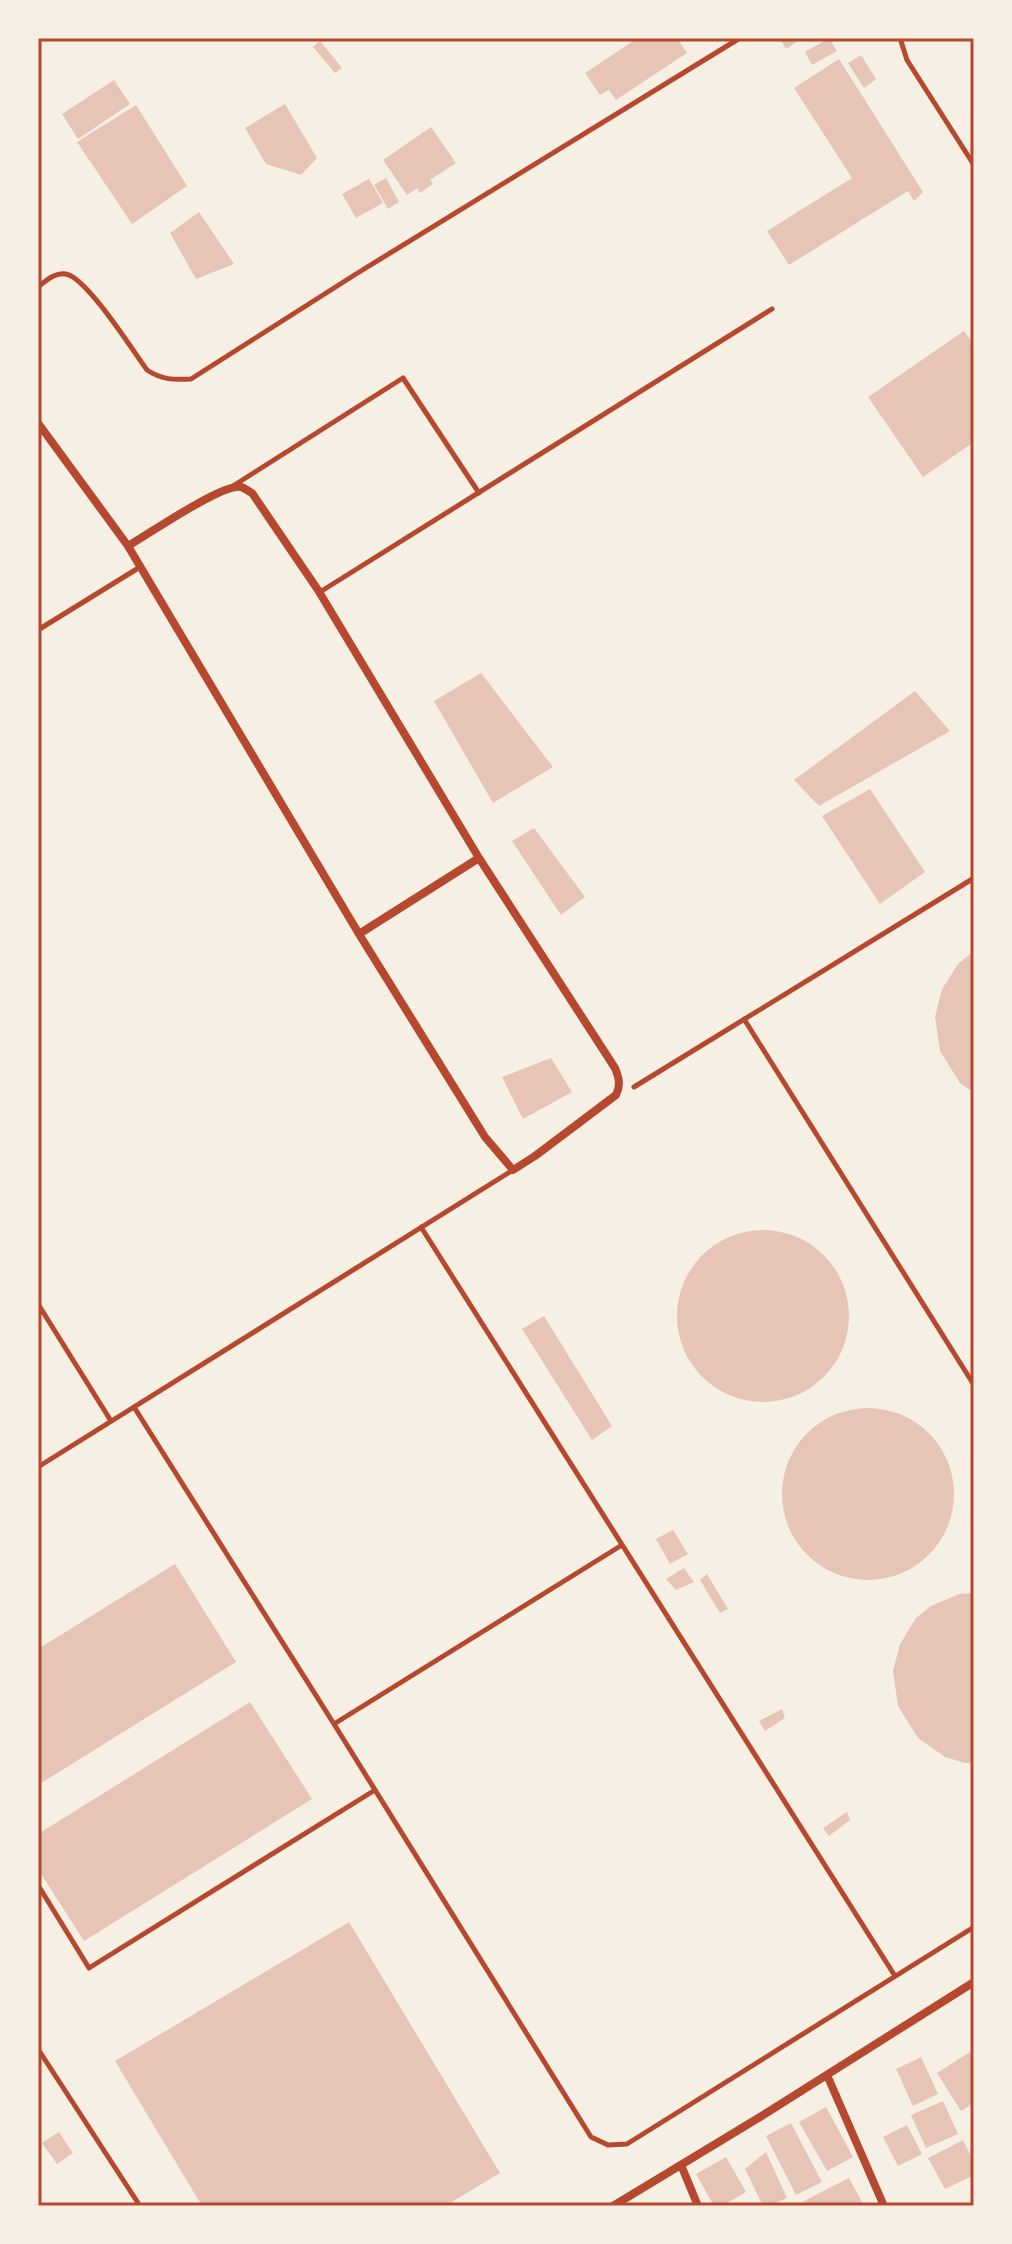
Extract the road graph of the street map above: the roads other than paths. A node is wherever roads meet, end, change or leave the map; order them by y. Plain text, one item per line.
1 (740, 38) edge
2 (900, 38) edge
3 (974, 165) edge
4 (38, 287) edge
5 (772, 309) dead end
6 (38, 423) edge
7 (229, 488) junction
8 (479, 493) junction
9 (128, 546) junction
10 (140, 567) junction
11 (320, 592) junction
12 (38, 630) edge
13 (479, 858) junction
14 (974, 878) edge
15 (359, 934) junction
16 (744, 1019) junction
17 (634, 1087) dead end
18 (513, 1170) junction
19 (421, 1227) junction
20 (38, 1304) edge
21 (974, 1385) edge
22 (134, 1407) junction
23 (111, 1421) junction
24 (38, 1467) edge
25 (622, 1545) junction
26 (334, 1724) junction
27 (375, 1790) junction
28 (38, 1885) edge
29 (974, 1927) edge
30 (895, 1976) junction
31 (974, 1982) edge
32 (38, 2049) edge
33 (827, 2075) junction
34 (681, 2165) junction
35 (140, 2206) edge
36 (613, 2206) edge
37 (698, 2206) edge
38 (884, 2206) edge

1 - 4 lane
2 - 3 lane
5 - 8 lane
6 - 9 street
7 - 8 lane
7 - 9 street
7 - 11 street
8 - 11 lane
9 - 10 street
10 - 12 lane
10 - 15 street
11 - 13 street
13 - 15 street
13 - 18 street
14 - 16 lane
15 - 18 street
16 - 17 lane
16 - 21 lane
18 - 19 lane
19 - 22 lane
19 - 25 lane
20 - 23 lane
22 - 23 lane
22 - 26 lane
23 - 24 lane
25 - 26 lane
25 - 30 lane
26 - 27 lane
27 - 28 lane
27 - 30 lane
29 - 30 lane
31 - 33 street
32 - 35 lane
33 - 34 street
33 - 38 street
34 - 36 street
34 - 37 street

